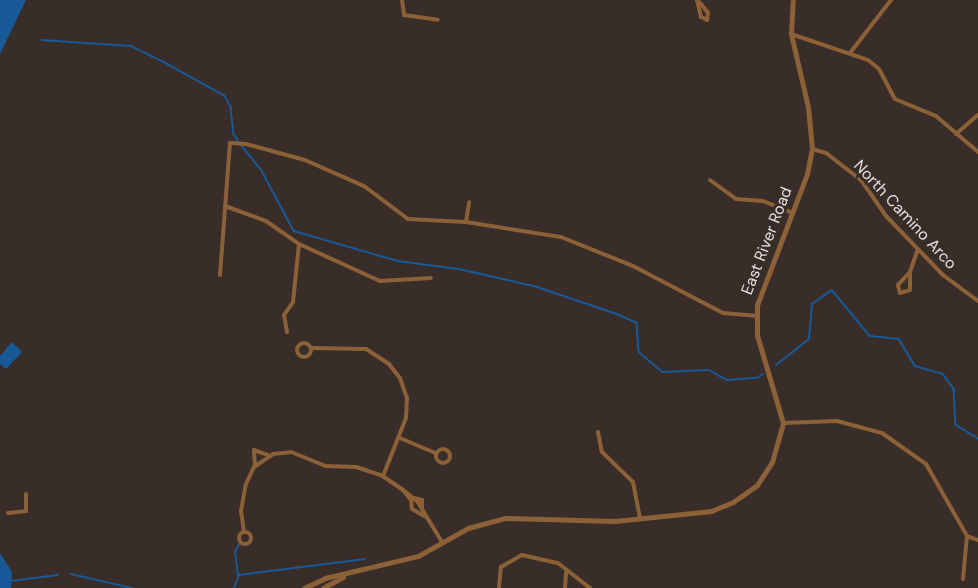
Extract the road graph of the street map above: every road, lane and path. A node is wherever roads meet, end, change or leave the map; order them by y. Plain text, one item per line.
1 (402, 0) edge
2 (793, 0) edge
3 (891, 0) edge
4 (438, 20) dead end
5 (791, 34) junction
6 (850, 53) junction
7 (978, 114) edge
8 (956, 134) junction
9 (812, 149) junction
10 (978, 152) edge
11 (710, 180) dead end
12 (469, 202) dead end
13 (225, 206) junction
14 (792, 213) junction
15 (466, 222) junction
16 (298, 244) junction
17 (918, 249) junction
18 (910, 272) junction
19 (220, 275) dead end
20 (431, 278) dead end
21 (978, 301) edge
22 (755, 316) junction
23 (287, 332) dead end
24 (311, 348) dead end
25 (783, 423) junction
26 (598, 432) dead end
27 (400, 438) junction
28 (436, 453) dead end
29 (268, 456) junction
30 (255, 466) junction
31 (383, 476) junction
32 (26, 494) dead end
33 (413, 499) junction
34 (8, 513) dead end
35 (426, 517) junction
36 (640, 519) junction
37 (244, 532) dead end
38 (967, 536) junction
39 (978, 540) edge
40 (442, 542) junction
41 (566, 571) junction
42 (345, 576) junction
43 (963, 579) dead end
44 (304, 588) edge
45 (323, 588) edge
46 (499, 588) edge
47 (565, 588) edge
48 (590, 588) edge

1 - 4 street
2 - 5 street, East River Road
3 - 6 street
5 - 6 street
5 - 9 street, East River Road
6 - 8 street
7 - 8 street
8 - 10 street
9 - 14 street, East River Road
9 - 17 street, North Camino Arco
11 - 14 street
12 - 15 street
13 - 15 street
13 - 16 street
13 - 19 street
14 - 22 street, East River Road
15 - 22 street
16 - 20 street
16 - 23 street
17 - 18 street
17 - 21 street, North Camino Arco
18 - 18 street
22 - 25 street, East River Road
24 - 27 street
25 - 36 street
25 - 38 street
26 - 36 street
27 - 28 street
27 - 31 street
29 - 30 street
29 - 30 street
29 - 31 street
30 - 37 street
31 - 33 street
32 - 34 street
33 - 35 street
33 - 35 street
35 - 40 street
36 - 40 street
38 - 39 street
38 - 43 street
40 - 42 street
41 - 46 street
41 - 47 street
41 - 48 street
42 - 44 street
42 - 45 street

